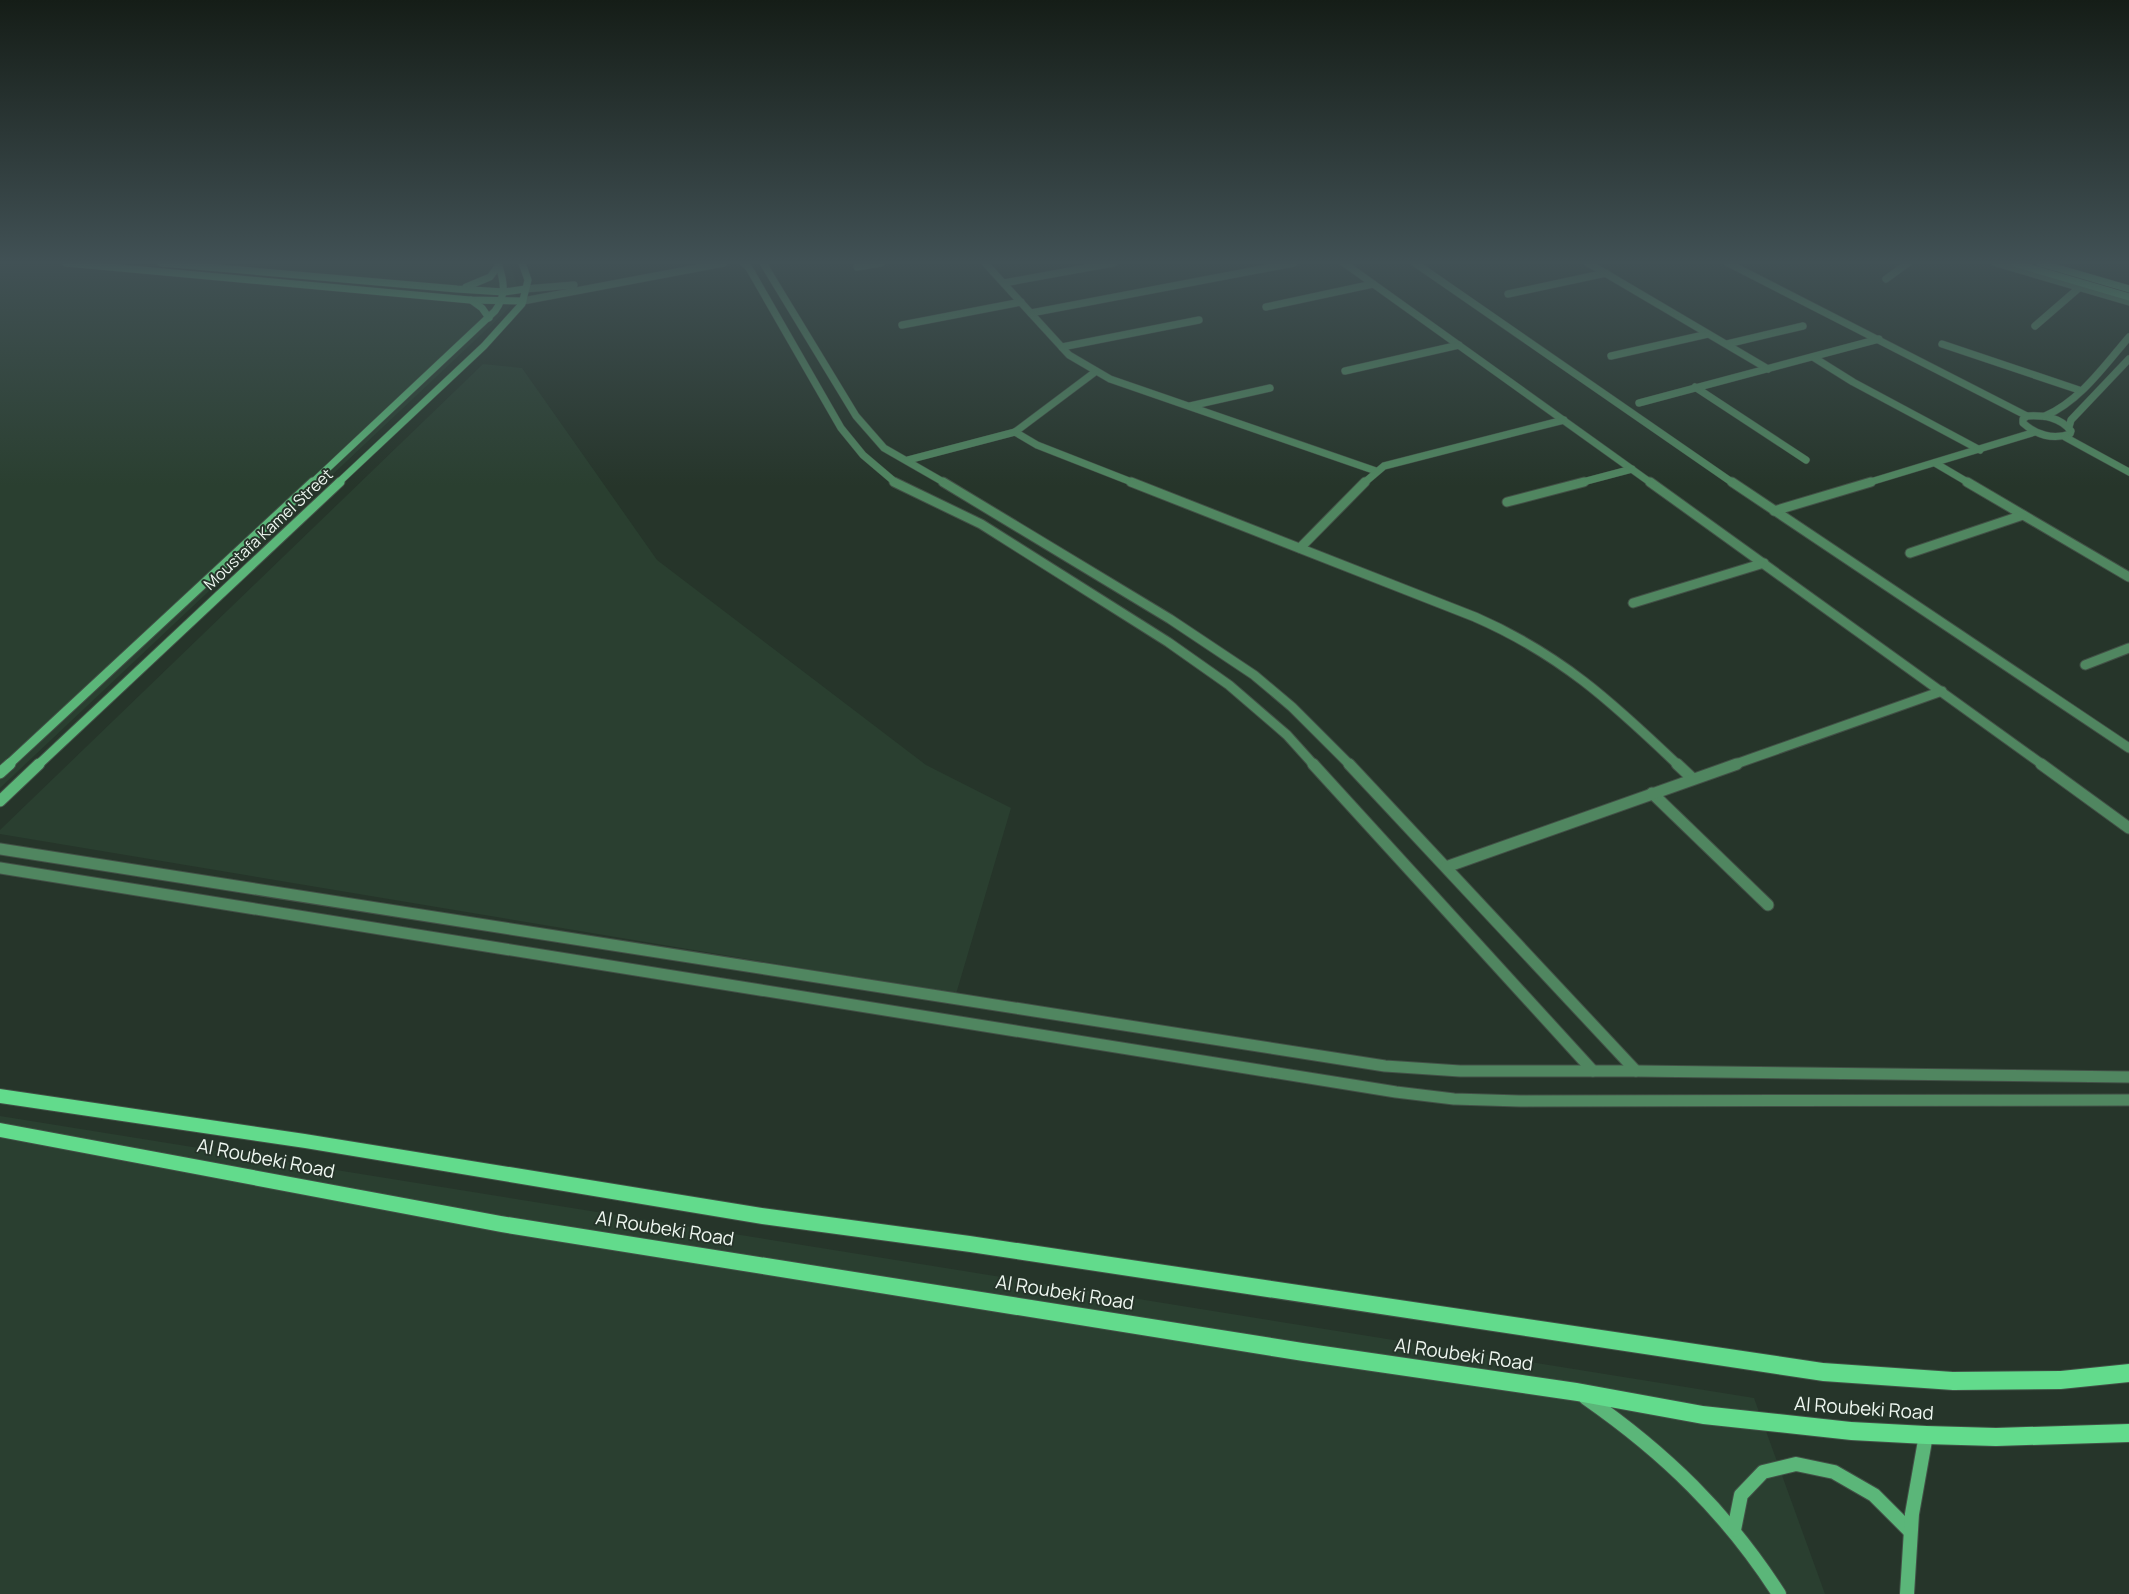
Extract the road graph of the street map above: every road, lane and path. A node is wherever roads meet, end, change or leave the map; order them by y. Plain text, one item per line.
1 (468, 337) edge
2 (492, 337) edge
3 (789, 337) edge
4 (809, 337) edge
5 (1053, 337) edge
6 (1111, 337) edge
7 (1448, 337) edge
8 (1523, 337) edge
9 (1693, 337) edge
10 (1714, 337) edge
11 (1755, 337) edge
12 (1876, 337) edge
13 (2129, 337) edge
14 (1879, 339) junction
15 (1727, 344) junction
16 (1942, 344) dead end
17 (1459, 345) junction
18 (1062, 347) junction
19 (1611, 356) dead end
20 (1813, 357) junction
21 (2129, 358) edge
22 (1768, 369) junction
23 (1345, 371) dead end
24 (1095, 372) junction
25 (1270, 388) dead end
26 (1695, 388) junction
27 (2079, 390) junction
28 (1639, 403) dead end
29 (1190, 406) junction
30 (2027, 416) junction
31 (2044, 416) junction
32 (1564, 420) junction
33 (2069, 427) junction
34 (1015, 432) junction
35 (2035, 432) junction
36 (2065, 437) junction
37 (1980, 450) junction
38 (908, 460) junction
39 (1806, 460) dead end
40 (1935, 463) junction
41 (1632, 469) junction
42 (1376, 471) junction
43 (2129, 472) edge
44 (1507, 502) dead end
45 (1774, 511) junction
46 (2023, 515) junction
47 (1300, 548) junction
48 (1910, 552) dead end
49 (1764, 563) junction
50 (2129, 577) edge
51 (1633, 603) dead end
52 (2129, 648) edge
53 (2085, 665) dead end
54 (1942, 691) junction
55 (2129, 748) edge
56 (0, 773) edge
57 (1693, 779) junction
58 (1652, 793) junction
59 (0, 801) edge
60 (2129, 828) edge
61 (0, 849) edge
62 (1446, 866) junction
63 (0, 868) edge
64 (1768, 905) dead end
65 (1636, 1071) junction
66 (1593, 1072) junction
67 (2129, 1077) edge
68 (0, 1096) edge
69 (2129, 1100) edge
70 (0, 1130) edge
71 (2129, 1373) edge
72 (1577, 1392) junction
73 (2129, 1433) edge
74 (1926, 1435) junction
75 (1734, 1530) junction
76 (1909, 1530) junction
77 (1779, 1594) edge
78 (1907, 1594) edge

1 - 56 street, Moustafa Kamel Street
2 - 59 street, Moustafa Kamel Street
3 - 66 street
4 - 38 street
5 - 18 street
6 - 18 street
7 - 17 street
8 - 45 street
9 - 19 street
10 - 15 street
11 - 15 street
12 - 14 street
13 - 27 street
14 - 20 street
14 - 30 street
15 - 22 street
16 - 27 street
17 - 23 street
17 - 32 street
18 - 24 street
20 - 22 street
20 - 37 street
21 - 33 street
22 - 26 street
24 - 29 street
24 - 34 street
25 - 29 street
26 - 28 street
26 - 39 street
27 - 31 street
29 - 42 street
30 - 31 street
30 - 35 street
31 - 33 street
32 - 41 street
32 - 42 street
33 - 36 street
34 - 38 street
34 - 47 street
35 - 36 street
35 - 37 street
36 - 43 street
37 - 40 street
38 - 62 street
40 - 45 street
40 - 46 street
41 - 44 street
41 - 49 street
42 - 47 street
45 - 55 street
46 - 48 street
46 - 50 street
47 - 57 street
49 - 51 street
49 - 54 street
52 - 53 street
54 - 57 street
54 - 60 street
57 - 58 street
58 - 62 street
58 - 64 street
61 - 66 street
62 - 65 street
63 - 69 street
65 - 66 street
65 - 67 street
68 - 71 main road, Al Roubeki Road
70 - 72 main road, Al Roubeki Road
72 - 74 main road, Al Roubeki Road
72 - 75 street
73 - 74 main road, Al Roubeki Road
74 - 76 street
75 - 76 street
75 - 77 street
76 - 78 street

